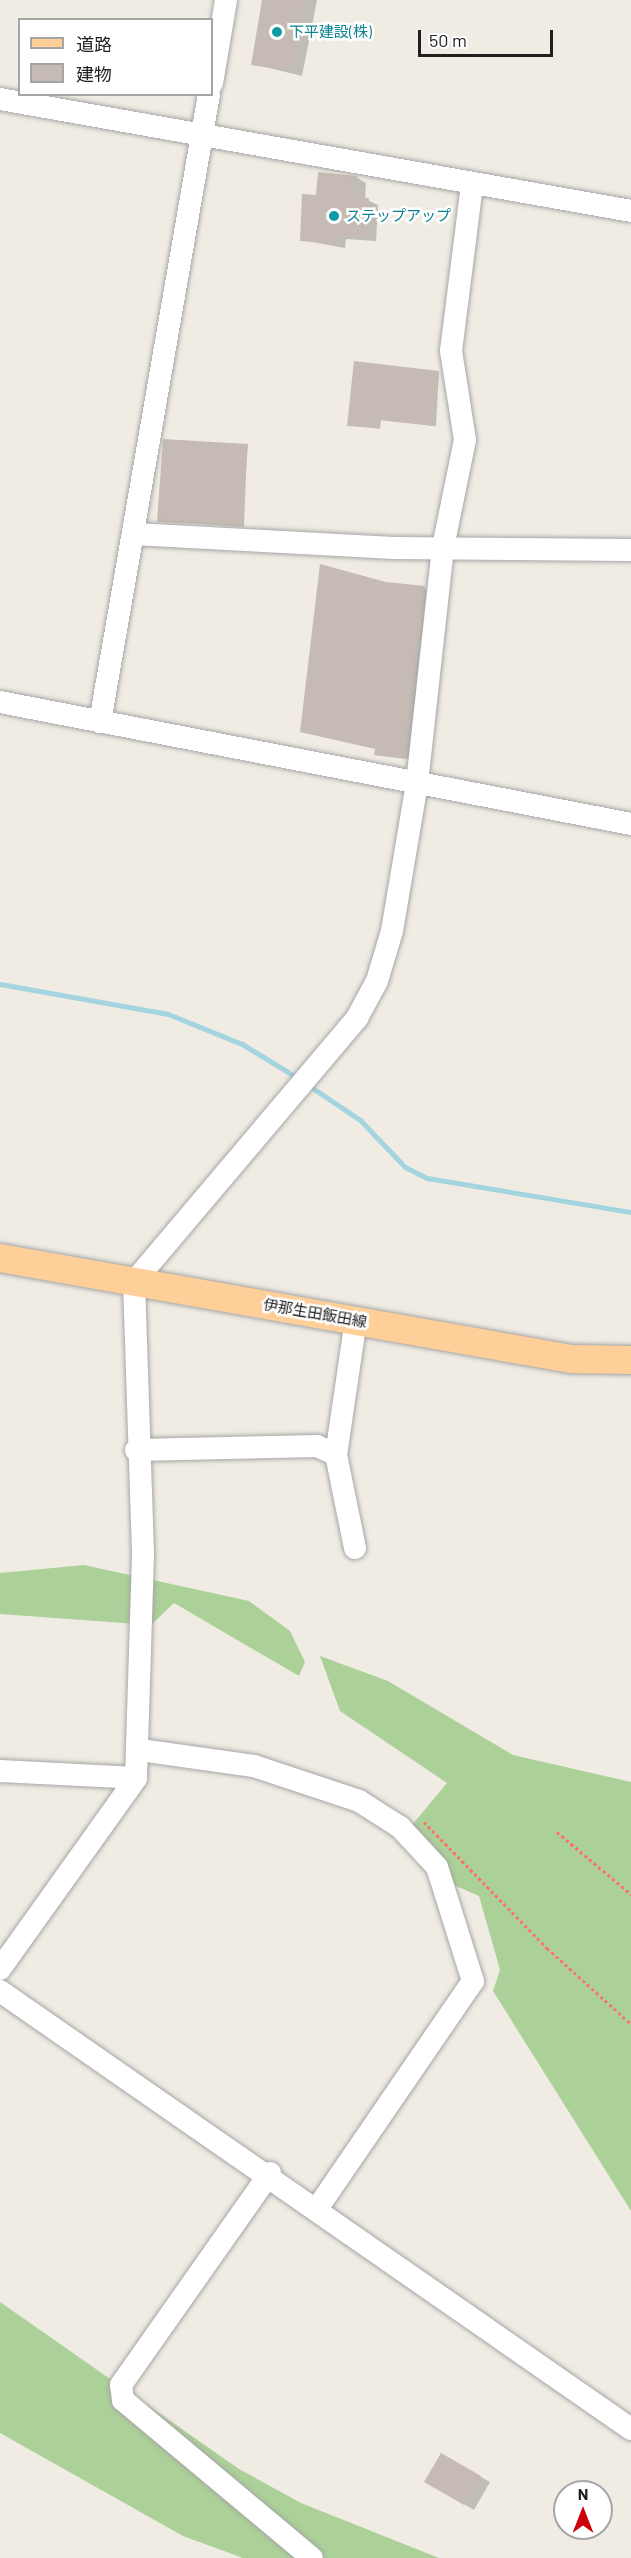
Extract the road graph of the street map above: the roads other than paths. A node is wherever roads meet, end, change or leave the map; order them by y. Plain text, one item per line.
1 (226, 0) edge
2 (213, 77) edge
3 (209, 96) edge
4 (0, 99) edge
5 (202, 137) junction
6 (472, 184) junction
7 (631, 211) edge
8 (134, 534) junction
9 (443, 547) junction
10 (631, 550) edge
11 (0, 702) edge
12 (100, 722) junction
13 (417, 783) junction
14 (631, 824) edge
15 (0, 1258) edge
16 (134, 1282) junction
17 (356, 1320) junction
18 (631, 1360) edge
19 (136, 1450) junction
20 (336, 1455) junction
21 (355, 1548) dead end
22 (140, 1750) junction
23 (0, 1771) edge
24 (136, 1778) junction
25 (0, 1970) edge
26 (0, 1991) edge
27 (270, 2174) junction
28 (318, 2207) junction
29 (631, 2429) edge
30 (312, 2558) edge

1 - 2 street
3 - 5 street
4 - 5 street
5 - 6 street
5 - 8 street
6 - 7 street
6 - 9 street
8 - 9 street
8 - 12 street
9 - 10 street
9 - 13 street
11 - 12 street
12 - 13 street
13 - 14 street
13 - 16 street
15 - 16 main road, 伊那生田飯田線
16 - 17 main road, 伊那生田飯田線
16 - 19 street
17 - 18 main road, 伊那生田飯田線
17 - 20 street
19 - 20 street
19 - 22 street
20 - 21 street
22 - 24 street
22 - 28 street
23 - 24 street
24 - 25 street
26 - 27 street
27 - 28 street
27 - 30 street
28 - 29 street

